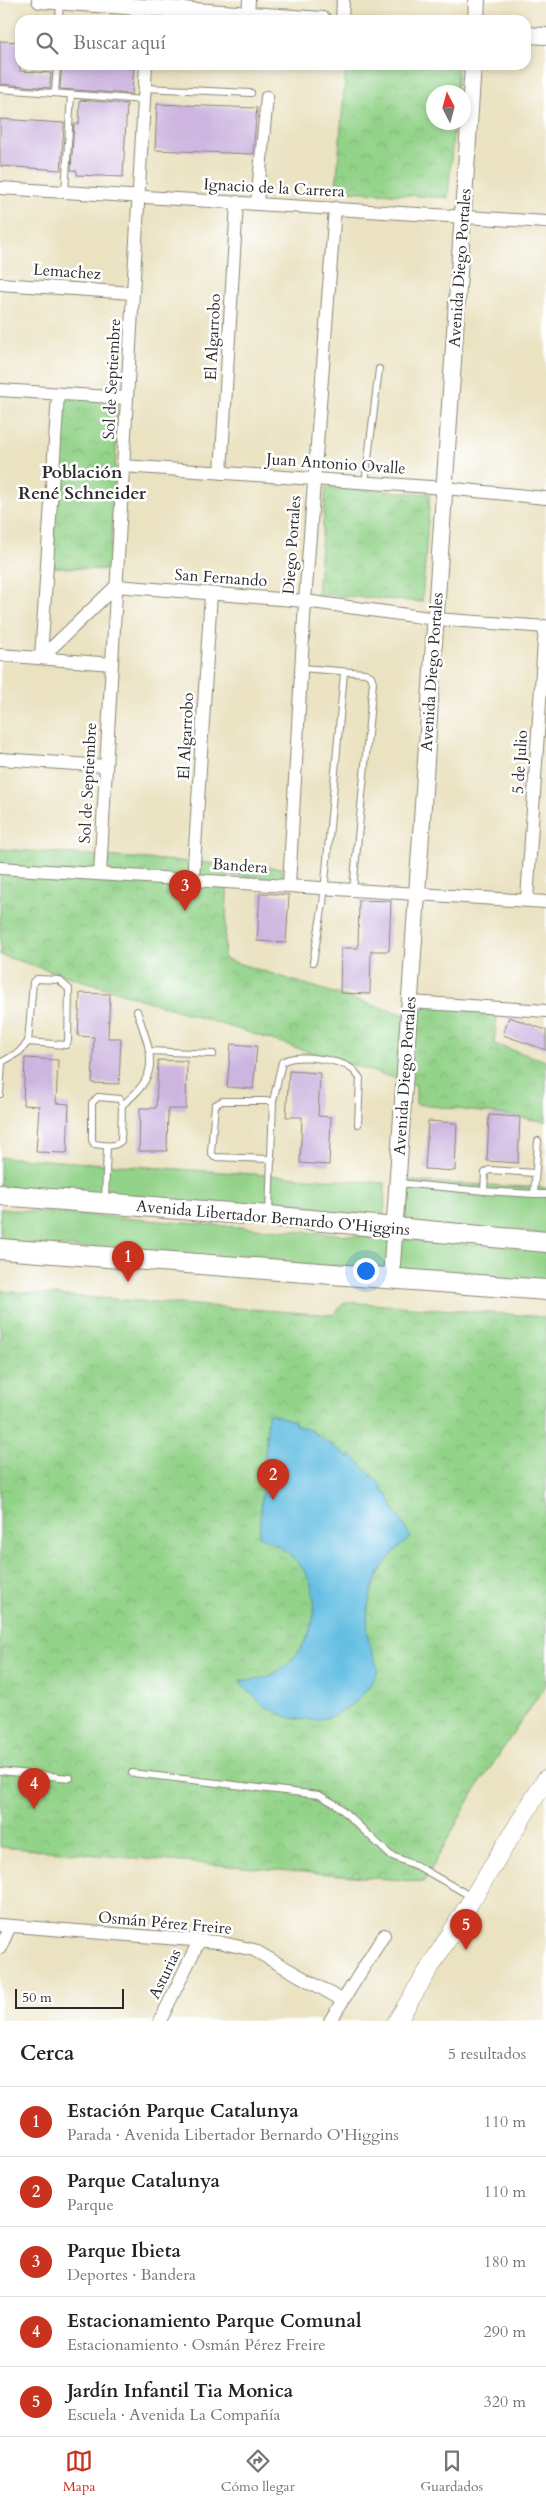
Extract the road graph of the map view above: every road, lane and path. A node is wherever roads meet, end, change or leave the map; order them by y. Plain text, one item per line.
1 (40, 0) edge
2 (344, 0) edge
3 (477, 0) edge
4 (60, 1) junction
5 (249, 7) edge
6 (149, 9) edge
7 (59, 15) edge
8 (295, 15) edge
9 (342, 15) edge
10 (476, 15) edge
11 (531, 35) edge
12 (546, 36) edge
13 (57, 70) edge
14 (146, 70) edge
15 (473, 70) edge
16 (0, 89) edge
17 (55, 93) junction
18 (251, 93) dead end
19 (144, 94) junction
20 (71, 95) junction
21 (267, 97) dead end
22 (0, 188) edge
23 (65, 192) junction
24 (139, 196) junction
25 (237, 202) junction
26 (257, 203) junction
27 (335, 208) junction
28 (464, 216) junction
29 (546, 222) edge
30 (0, 284) edge
31 (133, 293) junction
32 (379, 369) dead end
33 (0, 390) edge
34 (58, 394) junction
35 (127, 398) junction
36 (123, 466) junction
37 (221, 473) junction
38 (313, 479) junction
39 (365, 484) junction
40 (445, 488) junction
41 (546, 498) edge
42 (116, 586) junction
43 (210, 594) junction
44 (305, 601) junction
45 (436, 618) junction
46 (545, 627) edge
47 (0, 655) edge
48 (41, 658) junction
49 (112, 664) junction
50 (301, 668) junction
51 (344, 673) junction
52 (0, 759) edge
53 (106, 766) junction
54 (0, 868) edge
55 (100, 874) junction
56 (194, 880) junction
57 (289, 886) junction
58 (325, 888) junction
59 (353, 889) junction
60 (417, 893) junction
61 (527, 900) junction
62 (546, 902) edge
63 (313, 962) dead end
64 (410, 1002) junction
65 (137, 1011) dead end
66 (546, 1011) edge
67 (28, 1042) junction
68 (150, 1051) junction
69 (213, 1054) dead end
70 (1, 1062) edge
71 (0, 1094) edge
72 (273, 1100) junction
73 (122, 1105) junction
74 (358, 1124) dead end
75 (538, 1141) dead end
76 (107, 1146) junction
77 (272, 1159) junction
78 (535, 1173) junction
79 (398, 1183) junction
80 (484, 1191) junction
81 (0, 1194) edge
82 (534, 1194) junction
83 (546, 1194) edge
84 (105, 1204) junction
85 (269, 1216) junction
86 (395, 1228) junction
87 (546, 1242) edge
88 (0, 1249) edge
89 (391, 1279) junction
90 (546, 1290) edge
91 (0, 1771) edge
92 (132, 1773) dead end
93 (70, 1778) dead end
94 (546, 1779) edge
95 (473, 1898) junction
96 (5, 1925) edge
97 (384, 1935) dead end
98 (199, 1941) junction
99 (0, 1948) edge
100 (342, 2000) junction
101 (160, 2021) edge
102 (330, 2021) edge
103 (397, 2021) edge

1 - 4 street
2 - 9 street
3 - 10 street
4 - 6 street
4 - 7 lane
5 - 6 street
5 - 8 street
11 - 12 street
13 - 17 lane
14 - 19 street, Sol de Septiembre
15 - 28 street, Avenida Diego Portales
16 - 17 lane
17 - 20 lane
18 - 19 lane
19 - 20 lane
19 - 24 street, Sol de Septiembre
20 - 23 lane
21 - 26 street
22 - 23 street, Ignacio de la Carrera
23 - 24 street, Ignacio de la Carrera
24 - 25 street, Ignacio de la Carrera
24 - 31 street, Sol de Septiembre
25 - 26 street, Ignacio de la Carrera
25 - 37 street, El Algarrobo
26 - 27 street, Ignacio de la Carrera
27 - 28 street, Ignacio de la Carrera
27 - 38 street, Diego Portales
28 - 29 street, Ignacio de la Carrera
28 - 40 street, Avenida Diego Portales
30 - 31 street, Lemachez
31 - 35 street, Sol de Septiembre
32 - 39 lane
33 - 34 street
34 - 35 street
34 - 48 street
35 - 36 street, Sol de Septiembre
36 - 37 street, Juan Antonio Ovalle
36 - 42 street, Sol de Septiembre
37 - 38 street, Juan Antonio Ovalle
38 - 39 street, Juan Antonio Ovalle
38 - 44 street, Diego Portales
39 - 40 street, Juan Antonio Ovalle
40 - 41 street, Juan Antonio Ovalle
40 - 45 street, Avenida Diego Portales
42 - 43 street, San Fernando
42 - 48 street
42 - 49 street, Sol de Septiembre
43 - 44 street, San Fernando
43 - 56 street, El Algarrobo
44 - 45 street, San Fernando
44 - 50 street, Diego Portales
45 - 46 street, San Fernando
45 - 60 street, Avenida Diego Portales
46 - 61 street, 5 de Julio
47 - 48 street
48 - 49 street
49 - 53 street, Sol de Septiembre
50 - 51 lane
50 - 57 street, Diego Portales
51 - 58 lane
51 - 59 lane
52 - 53 street
53 - 55 street, Sol de Septiembre
54 - 55 street, Bandera
55 - 56 street, Bandera
56 - 57 street, Bandera
57 - 58 street, Bandera
58 - 59 street, Bandera
58 - 63 lane
59 - 60 street, Bandera
60 - 61 street, Bandera
60 - 64 street, Avenida Diego Portales
61 - 62 street, Bandera
64 - 66 street
64 - 79 street, Avenida Diego Portales
65 - 68 lane
67 - 67 lane
67 - 70 lane
68 - 69 lane
68 - 73 lane
70 - 71 lane
72 - 74 lane
72 - 77 lane
72 - 77 lane
73 - 76 lane
73 - 76 lane
75 - 78 lane
76 - 84 lane
77 - 85 lane
78 - 80 lane
78 - 82 lane
79 - 80 lane
79 - 86 street, Avenida Diego Portales
80 - 82 lane
81 - 84 main road, Avenida Libertador Bernardo O'Higgins
82 - 83 lane
84 - 85 main road, Avenida Libertador Bernardo O'Higgins
85 - 86 main road, Avenida Libertador Bernardo O'Higgins
86 - 87 main road, Avenida Libertador Bernardo O'Higgins
86 - 89 street, Avenida Diego Portales
88 - 89 main road
89 - 90 main road
91 - 93 lane
92 - 95 lane
94 - 95 main road
95 - 103 main road
96 - 98 street, Osmán Pérez Freire
96 - 99 street
97 - 100 street
98 - 100 street, Osmán Pérez Freire
98 - 101 street, Asturias
100 - 102 street

